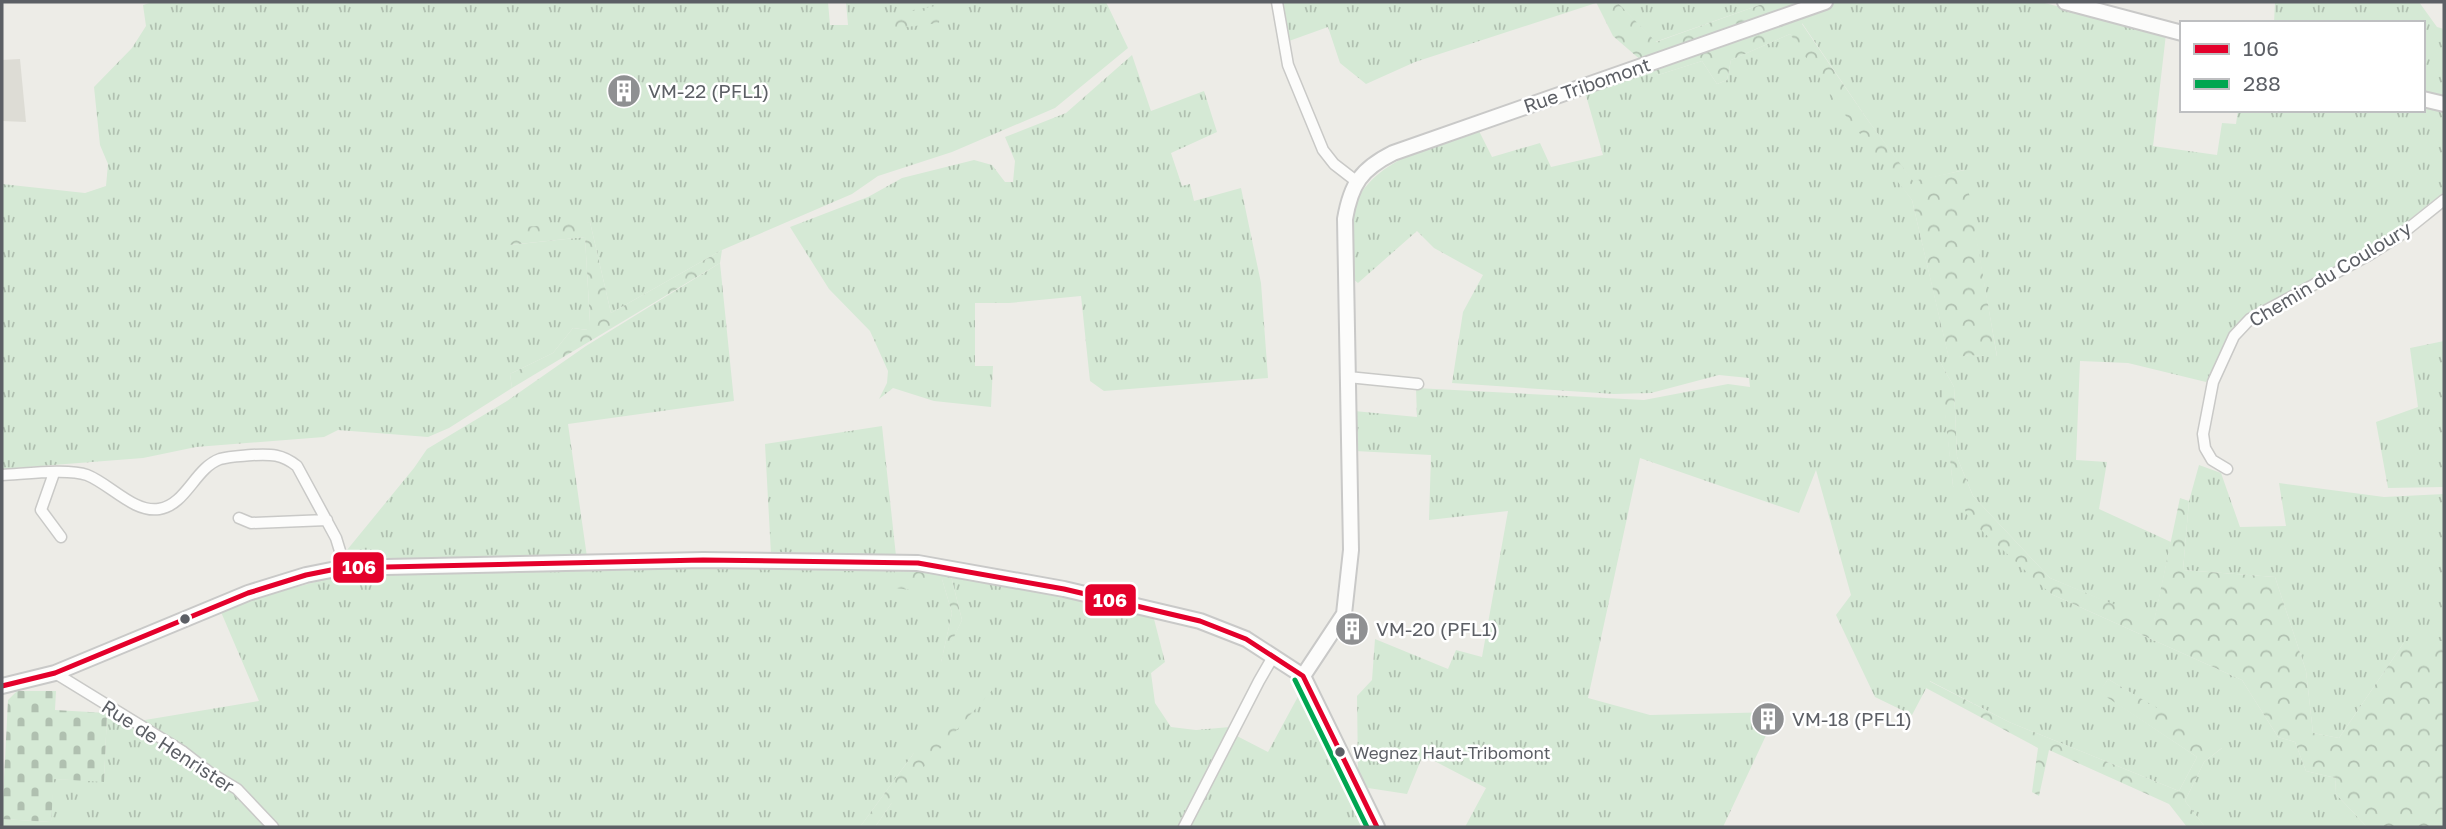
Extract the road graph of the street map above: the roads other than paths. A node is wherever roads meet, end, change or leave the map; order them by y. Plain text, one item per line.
1 (1277, 2) edge
2 (1825, 2) edge
3 (2065, 2) edge
4 (2180, 32) edge
5 (2425, 99) edge
6 (2444, 104) edge
7 (1356, 181) junction
8 (2444, 200) edge
9 (1349, 377) junction
10 (1418, 384) dead end
11 (2227, 469) dead end
12 (54, 473) junction
13 (2, 475) edge
14 (239, 518) dead end
15 (327, 520) junction
16 (61, 537) dead end
17 (341, 568) junction
18 (1274, 655) junction
19 (55, 673) junction
20 (1303, 676) junction
21 (2, 686) edge
22 (273, 827) edge
23 (1184, 827) edge
24 (1377, 827) edge

1 - 7 street
2 - 7 street, Rue Tribomont
3 - 4 street
5 - 6 street
7 - 9 street
8 - 11 street, Chemin du Couloury
9 - 10 street
9 - 20 street
12 - 13 street
12 - 15 street
12 - 16 street
14 - 15 street
15 - 17 street
17 - 18 street
17 - 19 street
18 - 20 street
18 - 23 street
19 - 21 street
19 - 22 street, Rue de Henrister
20 - 24 street

